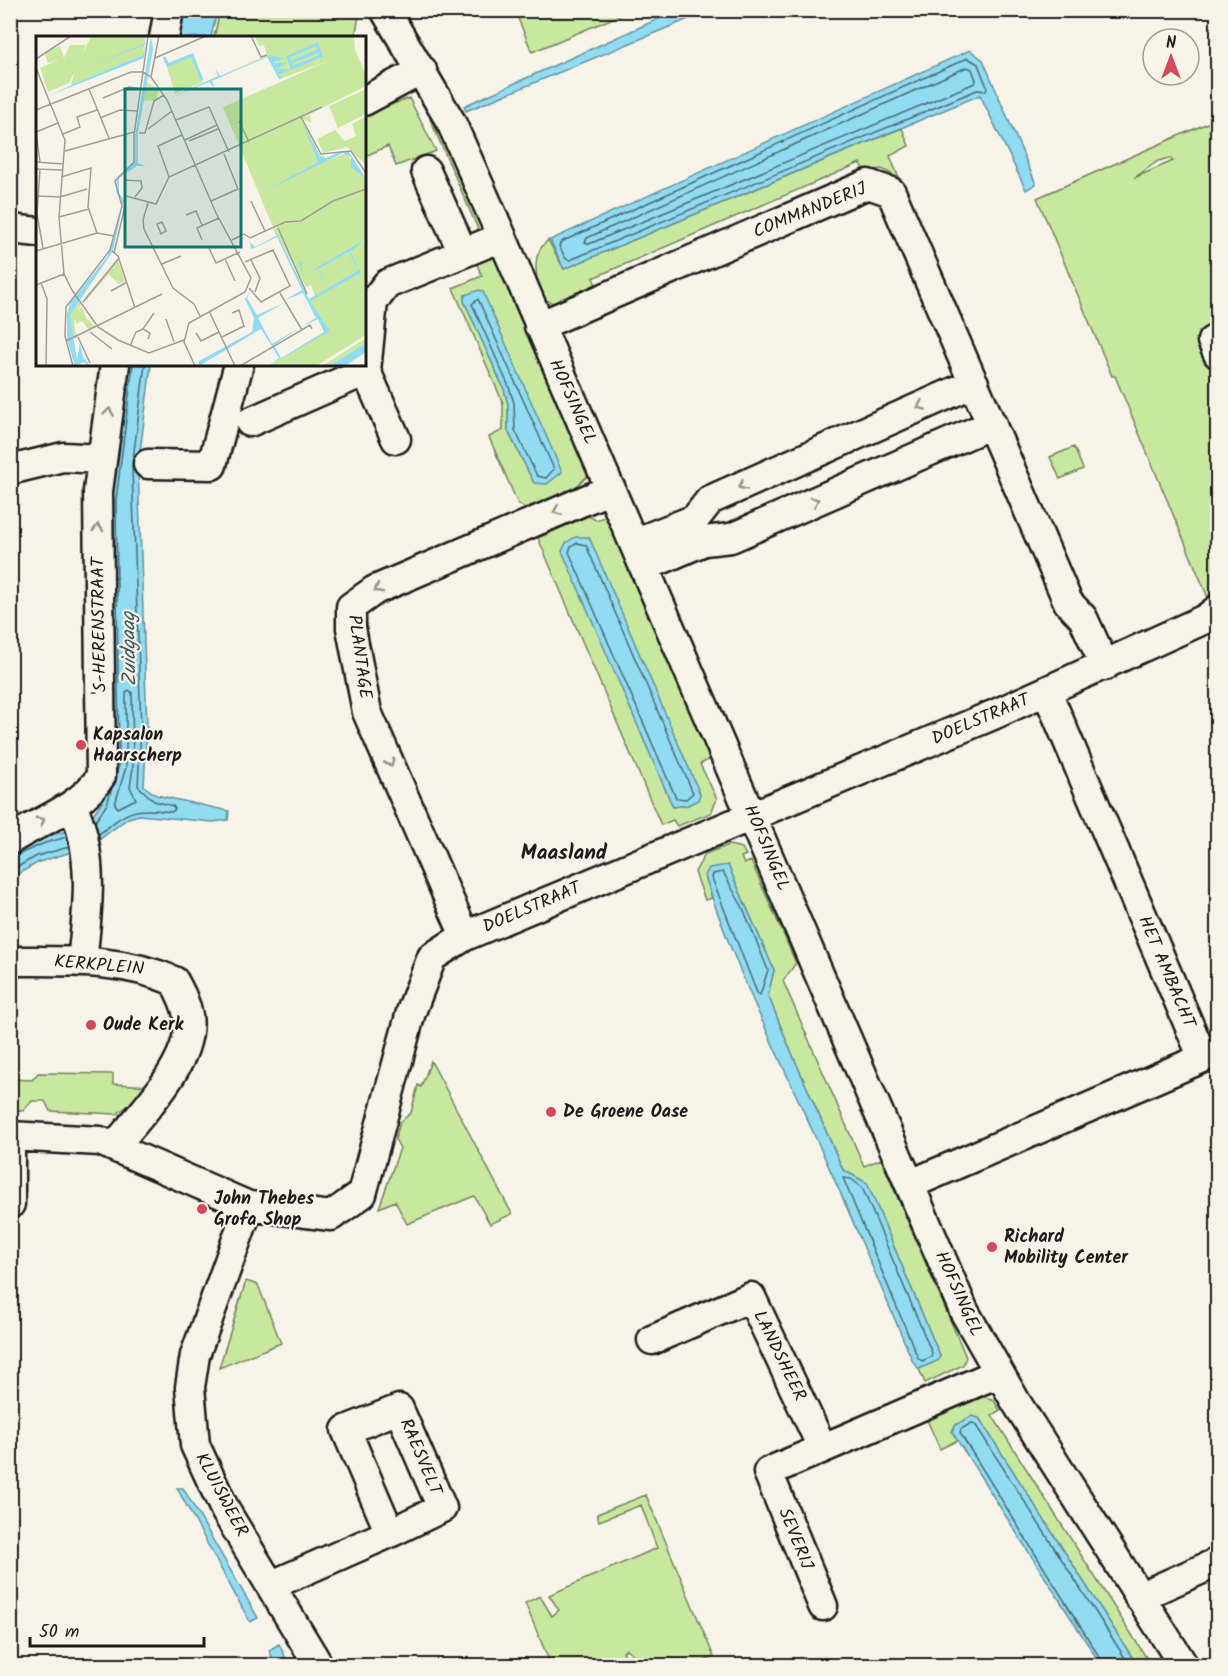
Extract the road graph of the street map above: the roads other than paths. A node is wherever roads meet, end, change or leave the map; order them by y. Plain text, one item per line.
1 (169, 10) edge
2 (385, 10) edge
3 (164, 36) edge
4 (422, 70) junction
5 (366, 100) edge
6 (426, 171) dead end
7 (10, 229) edge
8 (36, 232) edge
9 (502, 237) junction
10 (463, 253) junction
11 (539, 326) junction
12 (115, 366) edge
13 (239, 366) edge
14 (366, 371) junction
15 (974, 383) junction
16 (237, 422) junction
17 (992, 424) junction
18 (396, 439) dead end
19 (102, 459) junction
20 (148, 464) dead end
21 (10, 470) edge
22 (611, 489) junction
23 (710, 500) junction
24 (731, 538) junction
25 (639, 555) junction
26 (1211, 614) edge
27 (1105, 666) junction
28 (1047, 692) junction
29 (752, 815) junction
30 (80, 826) junction
31 (10, 840) edge
32 (465, 936) junction
33 (82, 961) junction
34 (10, 964) edge
35 (10, 1136) edge
36 (115, 1146) junction
37 (10, 1152) edge
38 (911, 1184) junction
39 (10, 1204) edge
40 (249, 1206) junction
41 (652, 1340) dead end
42 (998, 1373) junction
43 (822, 1447) junction
44 (390, 1533) dead end
45 (1218, 1562) edge
46 (272, 1585) junction
47 (1139, 1597) junction
48 (823, 1606) dead end
49 (319, 1665) edge
50 (1184, 1665) edge

1 - 3 street
2 - 4 street, HOFSINGEL
4 - 5 street
4 - 9 street, HOFSINGEL
6 - 10 street
7 - 8 street
9 - 10 street
9 - 11 street, HOFSINGEL
10 - 14 street
11 - 15 street, COMMANDERIJ
11 - 22 street, HOFSINGEL
19 -> 12 street, 'S-HERENSTRAAT
13 - 16 street
14 - 16 street
14 - 18 street
15 - 17 street, COMMANDERIJ
15 -> 23 street
16 - 20 street
24 -> 17 street
17 - 27 street, COMMANDERIJ
19 - 21 street
30 -> 19 street, 'S-HERENSTRAAT
22 - 25 street, HOFSINGEL
22 -> 32 street, PLANTAGE
23 - 24 street
23 - 25 street
24 - 25 street
25 - 29 street, HOFSINGEL
26 - 27 street, DOELSTRAAT
27 - 28 street, DOELSTRAAT
28 - 29 street, DOELSTRAAT
28 - 38 street, HET AMBACHT
29 - 32 street, DOELSTRAAT
29 - 38 street, HOFSINGEL
31 -> 30 street, 'S-HERENSTRAAT
30 - 33 street
32 - 40 street, DOELSTRAAT
33 - 34 street, KERKPLEIN
33 - 36 street, KERKPLEIN
35 - 36 street, DOELSTRAAT
36 - 40 street, DOELSTRAAT
37 - 39 street
38 - 42 street, HOFSINGEL
40 - 46 street, KLUISWEER
41 - 43 street, LANDSHEER
42 - 43 street
42 - 47 street, HOFSINGEL
43 - 48 street, SEVERIJ
44 - 46 street
45 - 47 street
46 - 49 street, KLUISWEER
47 - 50 street, HOFSINGEL

